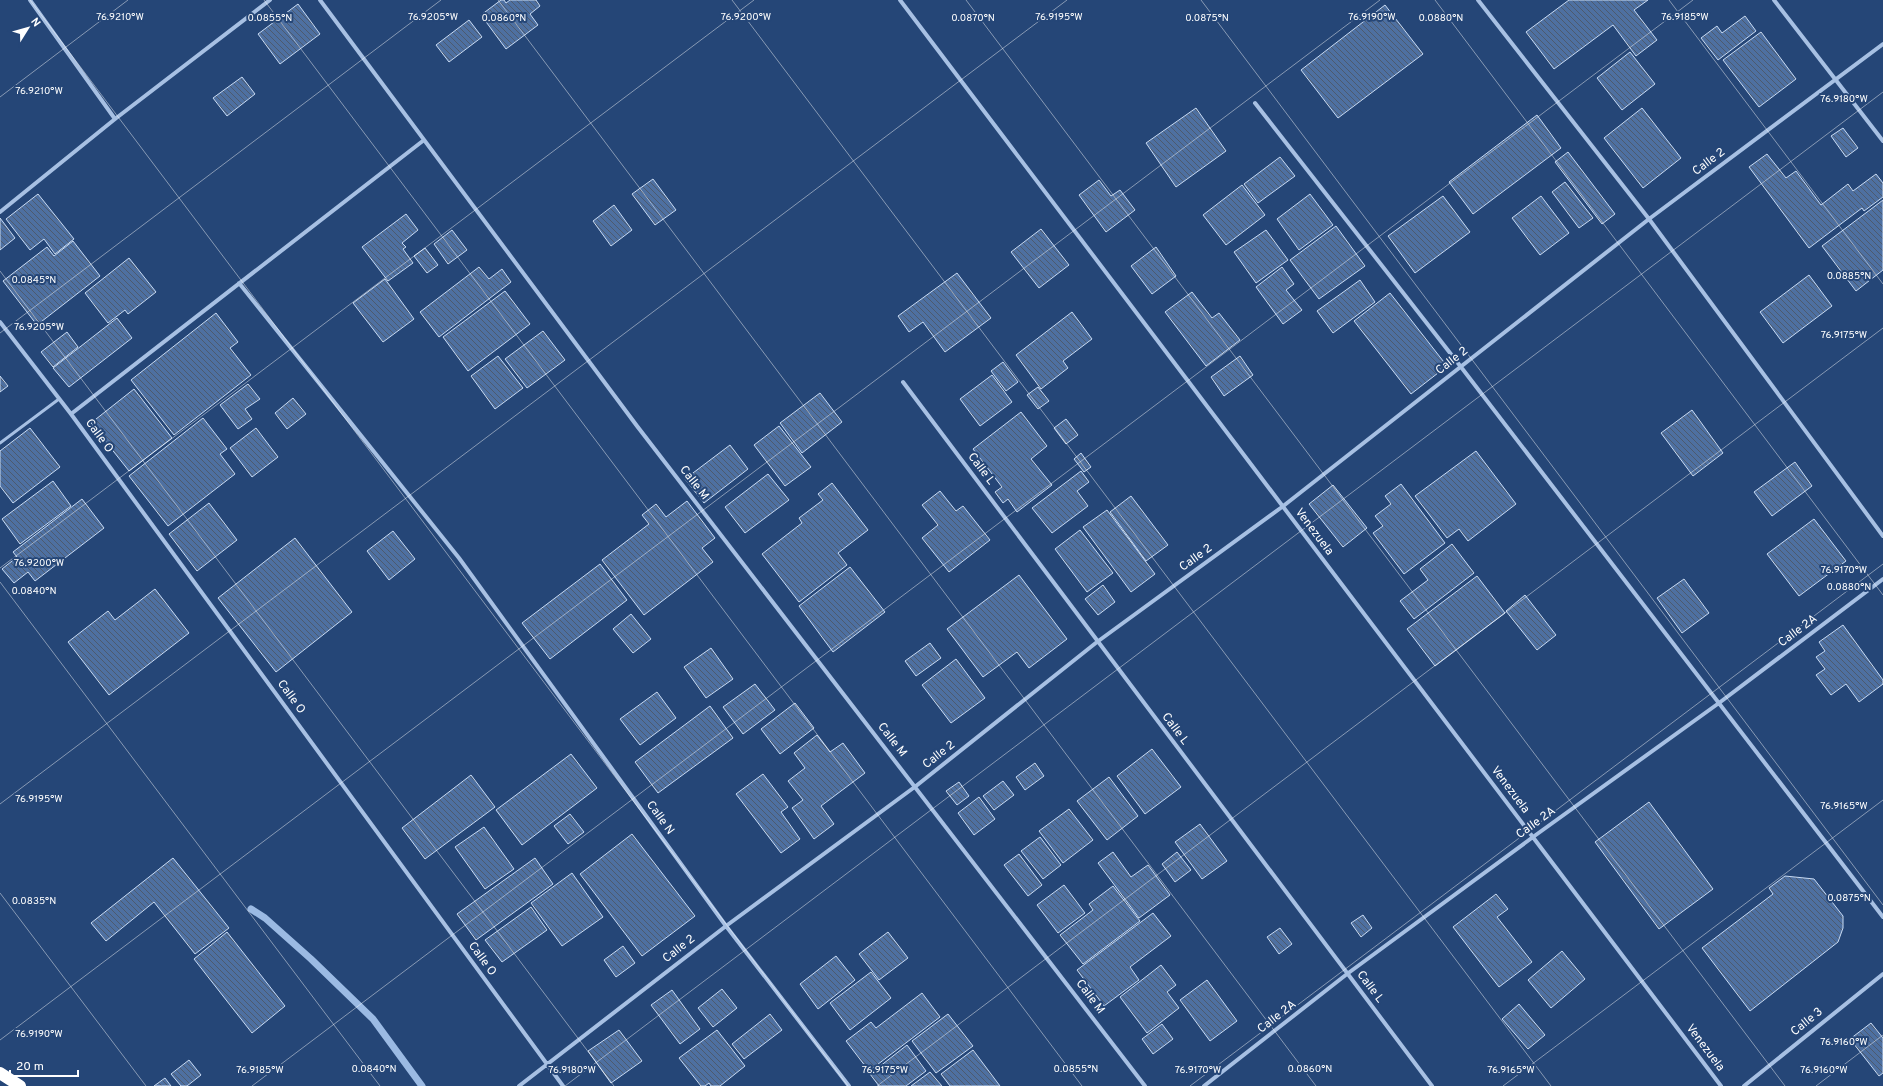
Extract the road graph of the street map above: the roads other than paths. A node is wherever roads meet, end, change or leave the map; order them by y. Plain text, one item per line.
1 (30, 0) edge
2 (270, 0) edge
3 (320, 0) edge
4 (900, 0) edge
5 (1478, 0) edge
6 (1774, 0) edge
7 (1883, 44) edge
8 (1837, 79) junction
9 (1255, 103) dead end
10 (115, 119) junction
11 (424, 140) junction
12 (1883, 141) edge
13 (0, 212) edge
14 (1649, 219) junction
15 (239, 283) junction
16 (0, 322) edge
17 (1461, 367) junction
18 (903, 382) dead end
19 (59, 399) junction
20 (71, 414) junction
21 (0, 443) edge
22 (1282, 507) junction
23 (1883, 536) edge
24 (1883, 579) edge
25 (1097, 642) junction
26 (1719, 703) junction
27 (916, 786) junction
28 (1533, 837) junction
29 (1883, 917) edge
30 (726, 926) junction
31 (1347, 974) junction
32 (1883, 974) edge
33 (547, 1064) junction
34 (0, 1072) edge
35 (20, 1086) edge
36 (519, 1086) edge
37 (563, 1086) edge
38 (849, 1086) edge
39 (1145, 1086) edge
40 (1204, 1086) edge
41 (1432, 1086) edge
42 (1721, 1086) edge
43 (1744, 1086) edge

1 - 10 street
2 - 10 street
3 - 11 street, Calle M
4 - 22 street, Venezuela
5 - 14 street
6 - 8 street
7 - 8 street, Calle 2
8 - 12 street
8 - 14 street, Calle 2
9 - 17 street
10 - 13 street
11 - 15 street
11 - 27 street, Calle M
14 - 17 street, Calle 2
14 - 23 street
15 - 20 street
15 - 30 street, Calle N
16 - 19 street, Calle O
17 - 22 street, Calle 2
17 - 26 street
18 - 25 street, Calle L
19 - 20 street, Calle O
19 - 21 lane
20 - 33 street, Calle O
22 - 25 street, Calle 2
22 - 28 street, Venezuela
24 - 26 street, Calle 2A
25 - 27 street, Calle 2
25 - 31 street, Calle L
26 - 28 street, Calle 2A
26 - 29 street
27 - 30 street, Calle 2
27 - 39 street, Calle M
28 - 31 street, Calle 2A
28 - 42 street, Venezuela
30 - 33 street, Calle 2
30 - 38 street, Calle N
31 - 40 street, Calle 2A
31 - 41 street, Calle L
32 - 43 street, Calle 3
33 - 36 street, Calle 2
33 - 37 street, Calle O
34 - 35 highway

